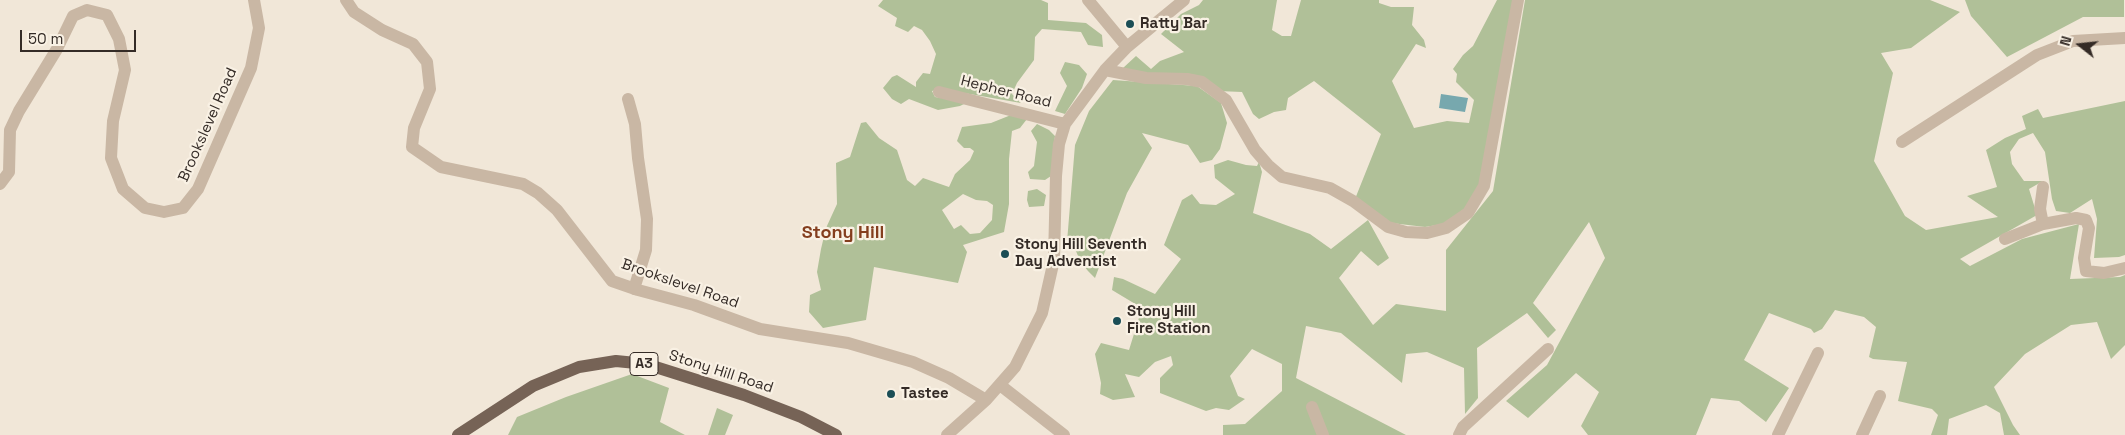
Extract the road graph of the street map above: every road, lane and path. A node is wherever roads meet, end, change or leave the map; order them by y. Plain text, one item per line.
1 (254, 0) edge
2 (346, 0) edge
3 (1088, 0) edge
4 (1184, 0) edge
5 (1518, 0) edge
6 (2125, 38) edge
7 (1127, 47) junction
8 (1105, 70) junction
9 (939, 92) dead end
10 (628, 99) dead end
11 (1066, 124) junction
12 (1902, 142) dead end
13 (0, 184) edge
14 (2043, 187) dead end
15 (2043, 224) junction
16 (2006, 239) dead end
17 (2125, 268) edge
18 (634, 289) junction
19 (1548, 349) dead end
20 (1818, 353) dead end
21 (1000, 384) junction
22 (1880, 396) dead end
23 (986, 400) junction
24 (1312, 407) dead end
25 (458, 435) edge
26 (836, 435) edge
27 (947, 435) edge
28 (1064, 435) edge
29 (1323, 435) edge
30 (1458, 435) edge
31 (1778, 435) edge
32 (1862, 435) edge

1 - 13 street, Brookslevel Road
2 - 18 street, Brookslevel Road
3 - 7 street
4 - 7 street
5 - 8 street
6 - 12 street
7 - 8 street
8 - 11 street
9 - 11 street, Hepher Road
10 - 18 street
11 - 21 street
14 - 15 street
15 - 16 street
15 - 17 street
18 - 23 street, Brookslevel Road
19 - 30 street
20 - 31 street
21 - 23 street
21 - 28 street
22 - 32 street
23 - 27 street
24 - 29 street
25 - 26 main road, Stony Hill Road / A3

